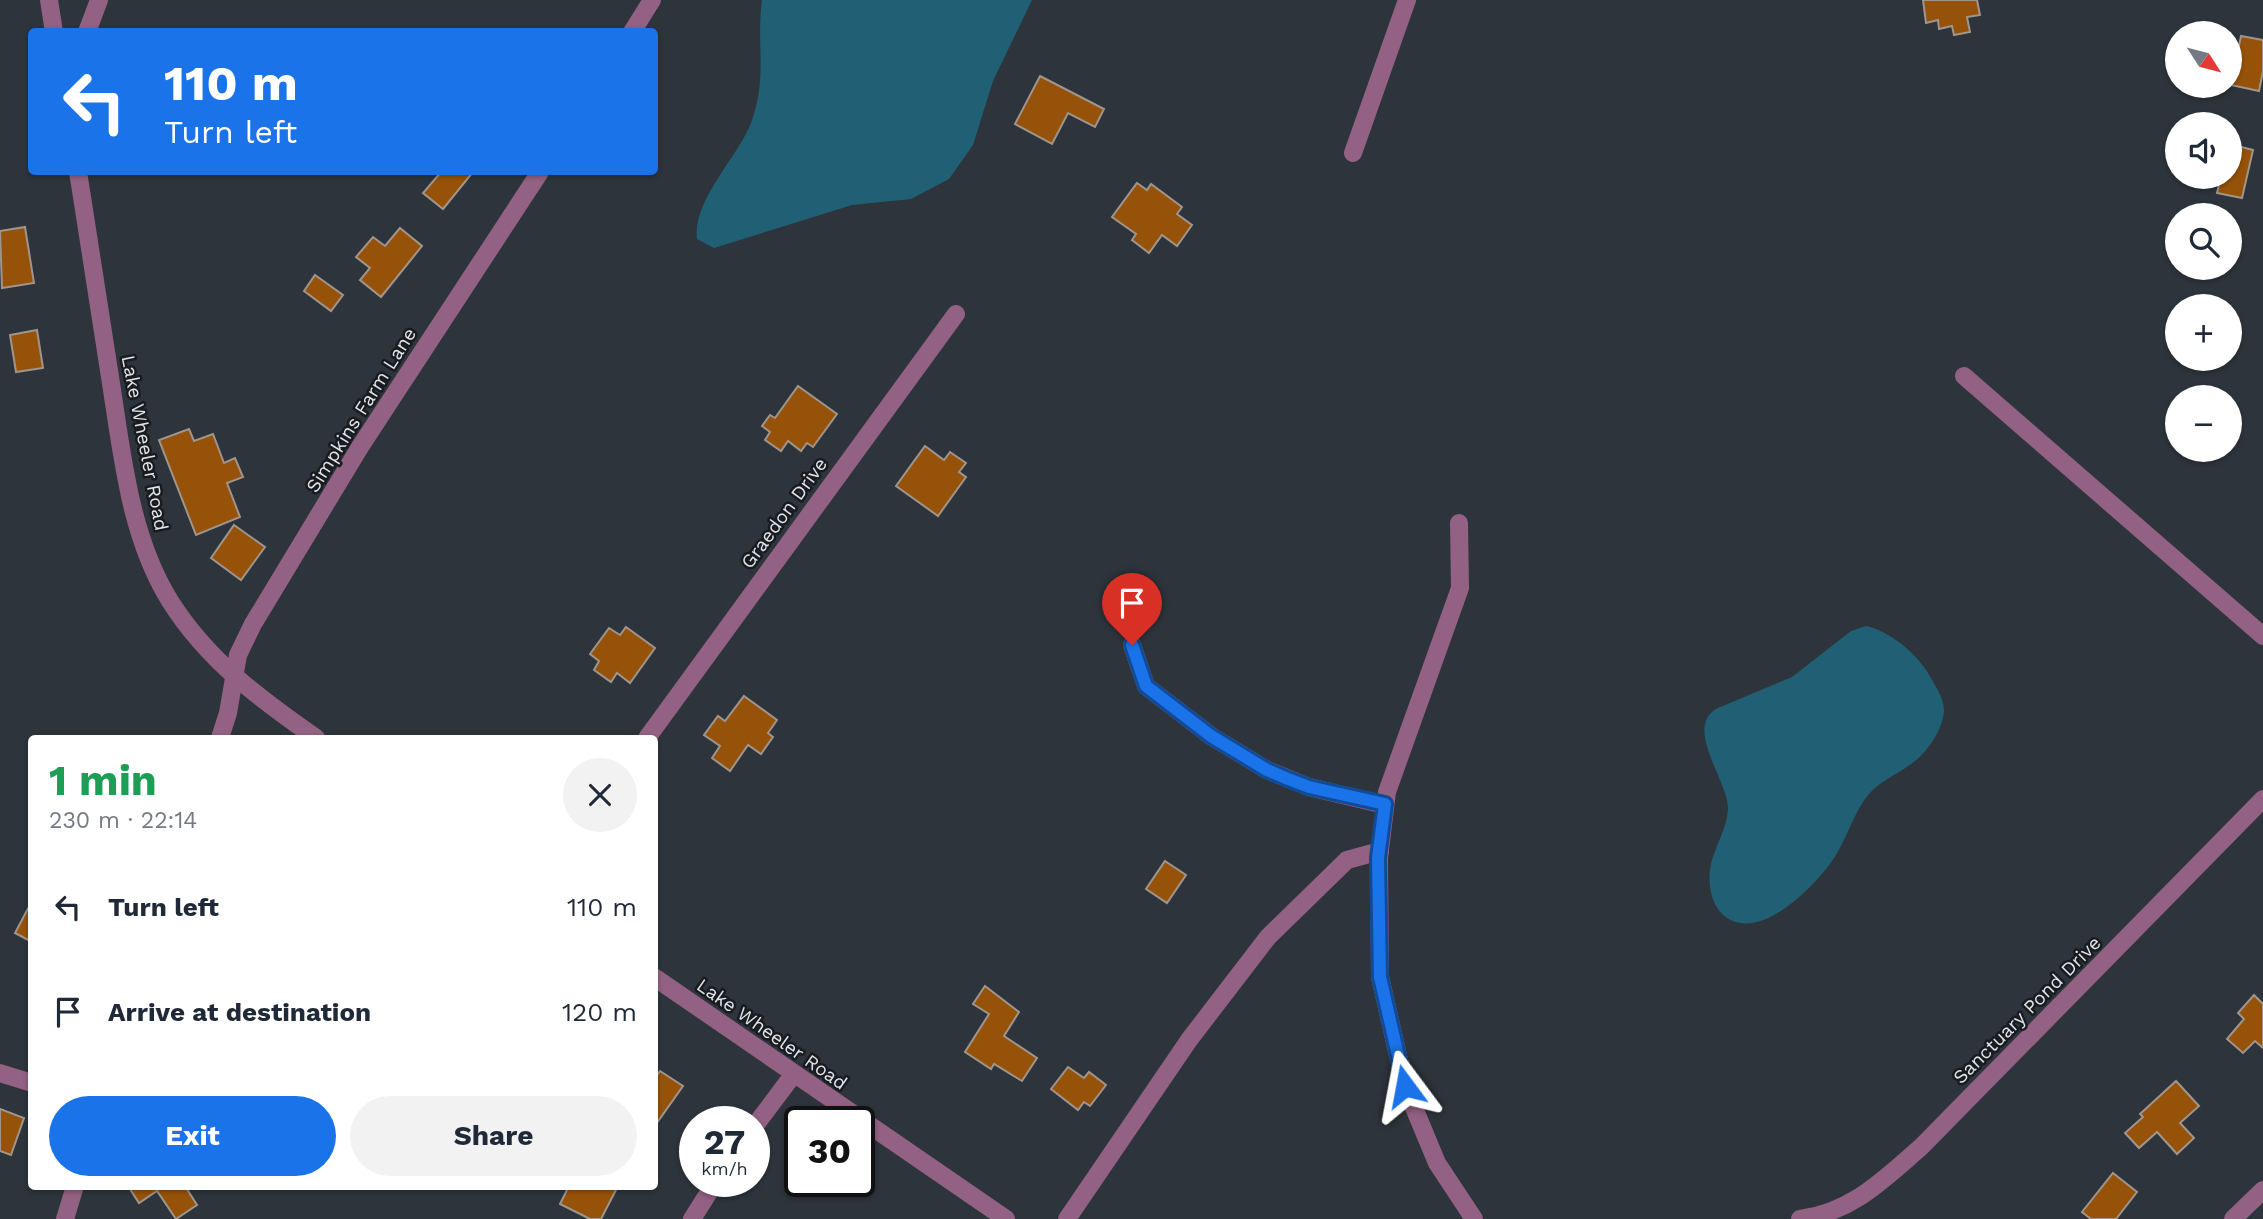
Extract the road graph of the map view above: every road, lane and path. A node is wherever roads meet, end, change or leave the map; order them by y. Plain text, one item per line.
1 (49, 0) edge
2 (99, 0) edge
3 (652, 0) edge
4 (1407, 0) edge
5 (53, 28) edge
6 (88, 28) edge
7 (634, 28) edge
8 (1353, 153) dead end
9 (78, 175) edge
10 (538, 175) edge
11 (956, 314) dead end
12 (1964, 376) dead end
13 (1459, 523) dead end
14 (2263, 636) edge
15 (1132, 645) dead end
16 (234, 679) junction
17 (221, 735) edge
18 (312, 735) edge
19 (649, 735) edge
20 (2263, 799) edge
21 (1385, 804) junction
22 (1380, 851) junction
23 (658, 980) edge
24 (0, 1073) edge
25 (793, 1075) junction
26 (28, 1082) edge
27 (770, 1106) edge
28 (74, 1190) edge
29 (2263, 1190) edge
30 (706, 1197) edge
31 (65, 1219) edge
32 (692, 1219) edge
33 (1006, 1219) edge
34 (1067, 1219) edge
35 (1474, 1219) edge
36 (1800, 1219) edge
37 (2233, 1219) edge

1 - 5 street
2 - 6 street
3 - 7 street
4 - 8 street
9 - 16 street, Lake Wheeler Road
10 - 16 street, Simpkins Farm Lane
11 - 19 street, Graedon Drive
12 - 14 street
13 - 21 street
15 - 21 street
16 - 17 street, Simpkins Farm Lane
16 - 18 street, Lake Wheeler Road
20 - 36 street, Sanctuary Pond Drive
21 - 22 street
22 - 34 street
22 - 35 street
23 - 25 street, Lake Wheeler Road
24 - 26 street
25 - 27 street
25 - 33 street, Lake Wheeler Road
28 - 31 street
29 - 37 street
30 - 32 street

